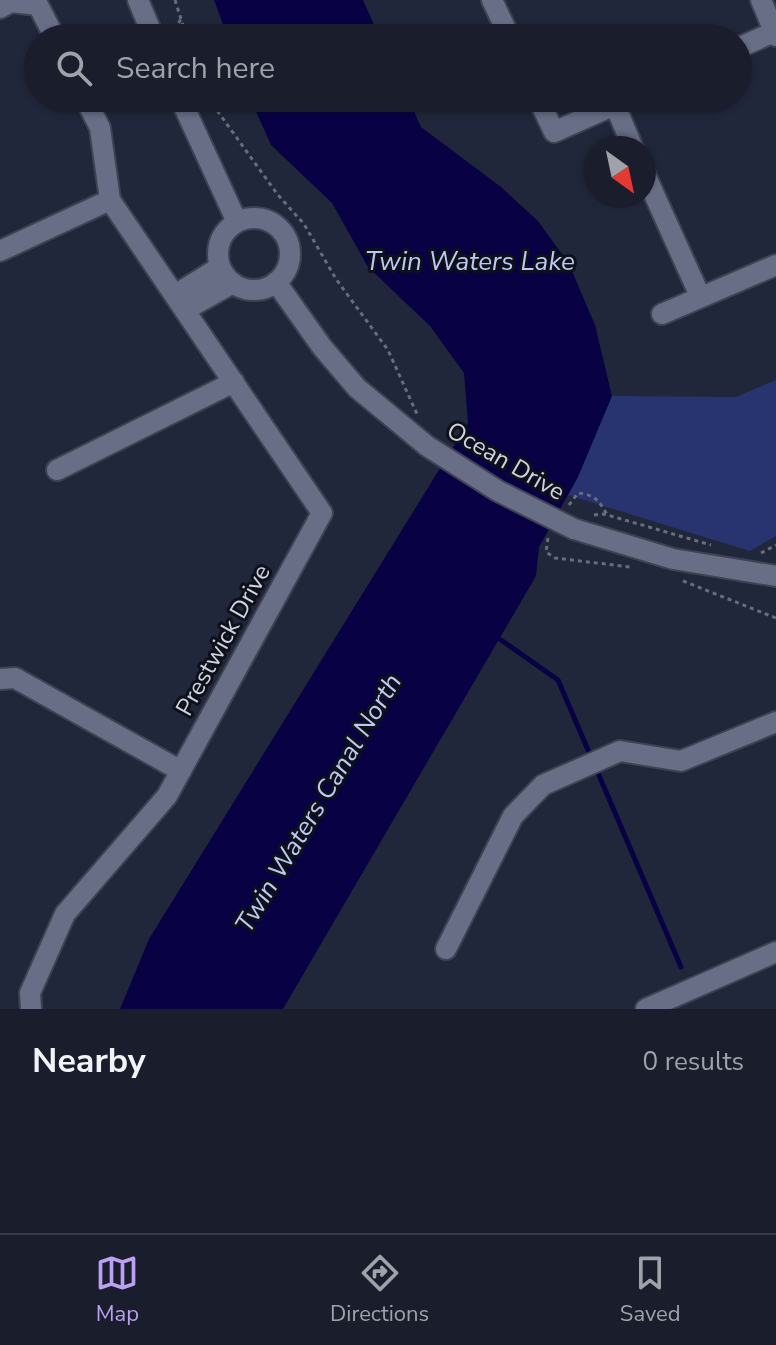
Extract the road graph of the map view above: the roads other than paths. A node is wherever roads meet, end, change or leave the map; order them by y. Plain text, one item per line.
1 (138, 0) edge
2 (492, 0) edge
3 (761, 0) edge
4 (0, 8) edge
5 (48, 24) edge
6 (148, 24) edge
7 (503, 24) edge
8 (775, 34) edge
9 (752, 43) edge
10 (92, 112) edge
11 (186, 112) edge
12 (545, 112) edge
13 (599, 112) edge
14 (624, 112) edge
15 (630, 136) edge
16 (656, 199) edge
17 (110, 200) junction
18 (237, 222) junction
19 (0, 251) edge
20 (776, 265) edge
21 (220, 267) junction
22 (276, 282) junction
23 (233, 283) junction
24 (700, 296) junction
25 (180, 302) junction
26 (662, 314) dead end
27 (234, 382) junction
28 (57, 470) dead end
29 (776, 576) edge
30 (0, 679) edge
31 (776, 722) edge
32 (181, 771) junction
33 (446, 949) dead end
34 (776, 952) edge
35 (31, 1009) edge
36 (646, 1009) edge

1 - 6 street
2 - 7 street
3 - 8 street
4 - 5 street
8 - 9 street
10 - 17 street
11 - 18 street
12 - 13 street
14 - 15 street
16 - 24 street
17 - 19 street
17 - 25 street, Prestwick Drive
18 - 21 street
18 - 22 street
20 - 24 street
21 - 23 street
21 - 25 street
22 - 23 street
22 - 29 street, Ocean Drive, bridge
23 - 25 street
24 - 26 street
25 - 27 street, Prestwick Drive
27 - 28 street
27 - 32 street, Prestwick Drive
30 - 32 street
31 - 33 street
32 - 35 street, Prestwick Drive
34 - 36 street

